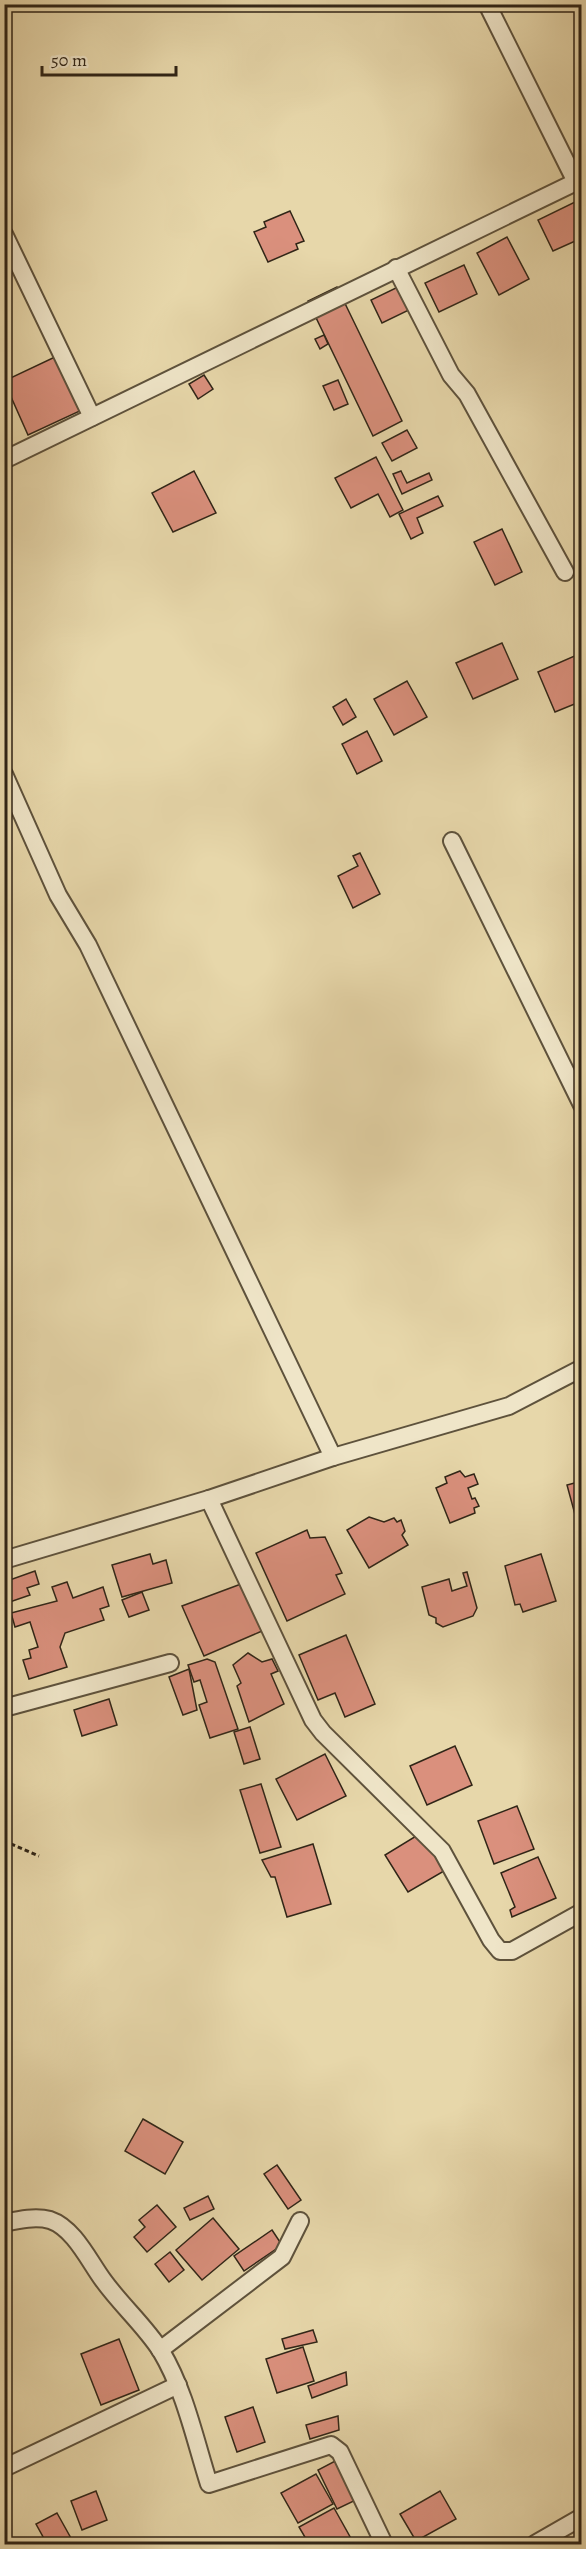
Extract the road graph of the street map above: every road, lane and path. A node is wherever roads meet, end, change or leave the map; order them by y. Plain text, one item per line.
1 (487, 4) edge
2 (579, 181) edge
3 (4, 234) edge
4 (396, 268) junction
5 (92, 417) junction
6 (4, 460) edge
7 (566, 572) dead end
8 (4, 774) edge
9 (452, 841) dead end
10 (582, 1105) edge
11 (582, 1368) edge
12 (333, 1457) junction
13 (209, 1498) junction
14 (4, 1560) edge
15 (170, 1663) dead end
16 (4, 1707) edge
17 (4, 1841) edge
18 (39, 1856) dead end
19 (582, 1912) edge
20 (300, 2221) dead end
21 (4, 2223) edge
22 (160, 2350) junction
23 (178, 2385) junction
24 (4, 2468) edge
25 (582, 2517) edge
26 (384, 2544) edge
27 (535, 2544) edge

1 - 2 street
2 - 4 street
3 - 5 street
4 - 5 street
4 - 7 street
5 - 6 street
8 - 12 street
9 - 10 street
11 - 12 street
12 - 13 street
13 - 14 street
13 - 19 street
15 - 16 street
17 - 18 path
20 - 22 street
21 - 22 street
22 - 23 street
23 - 24 street
23 - 26 street
25 - 27 street

